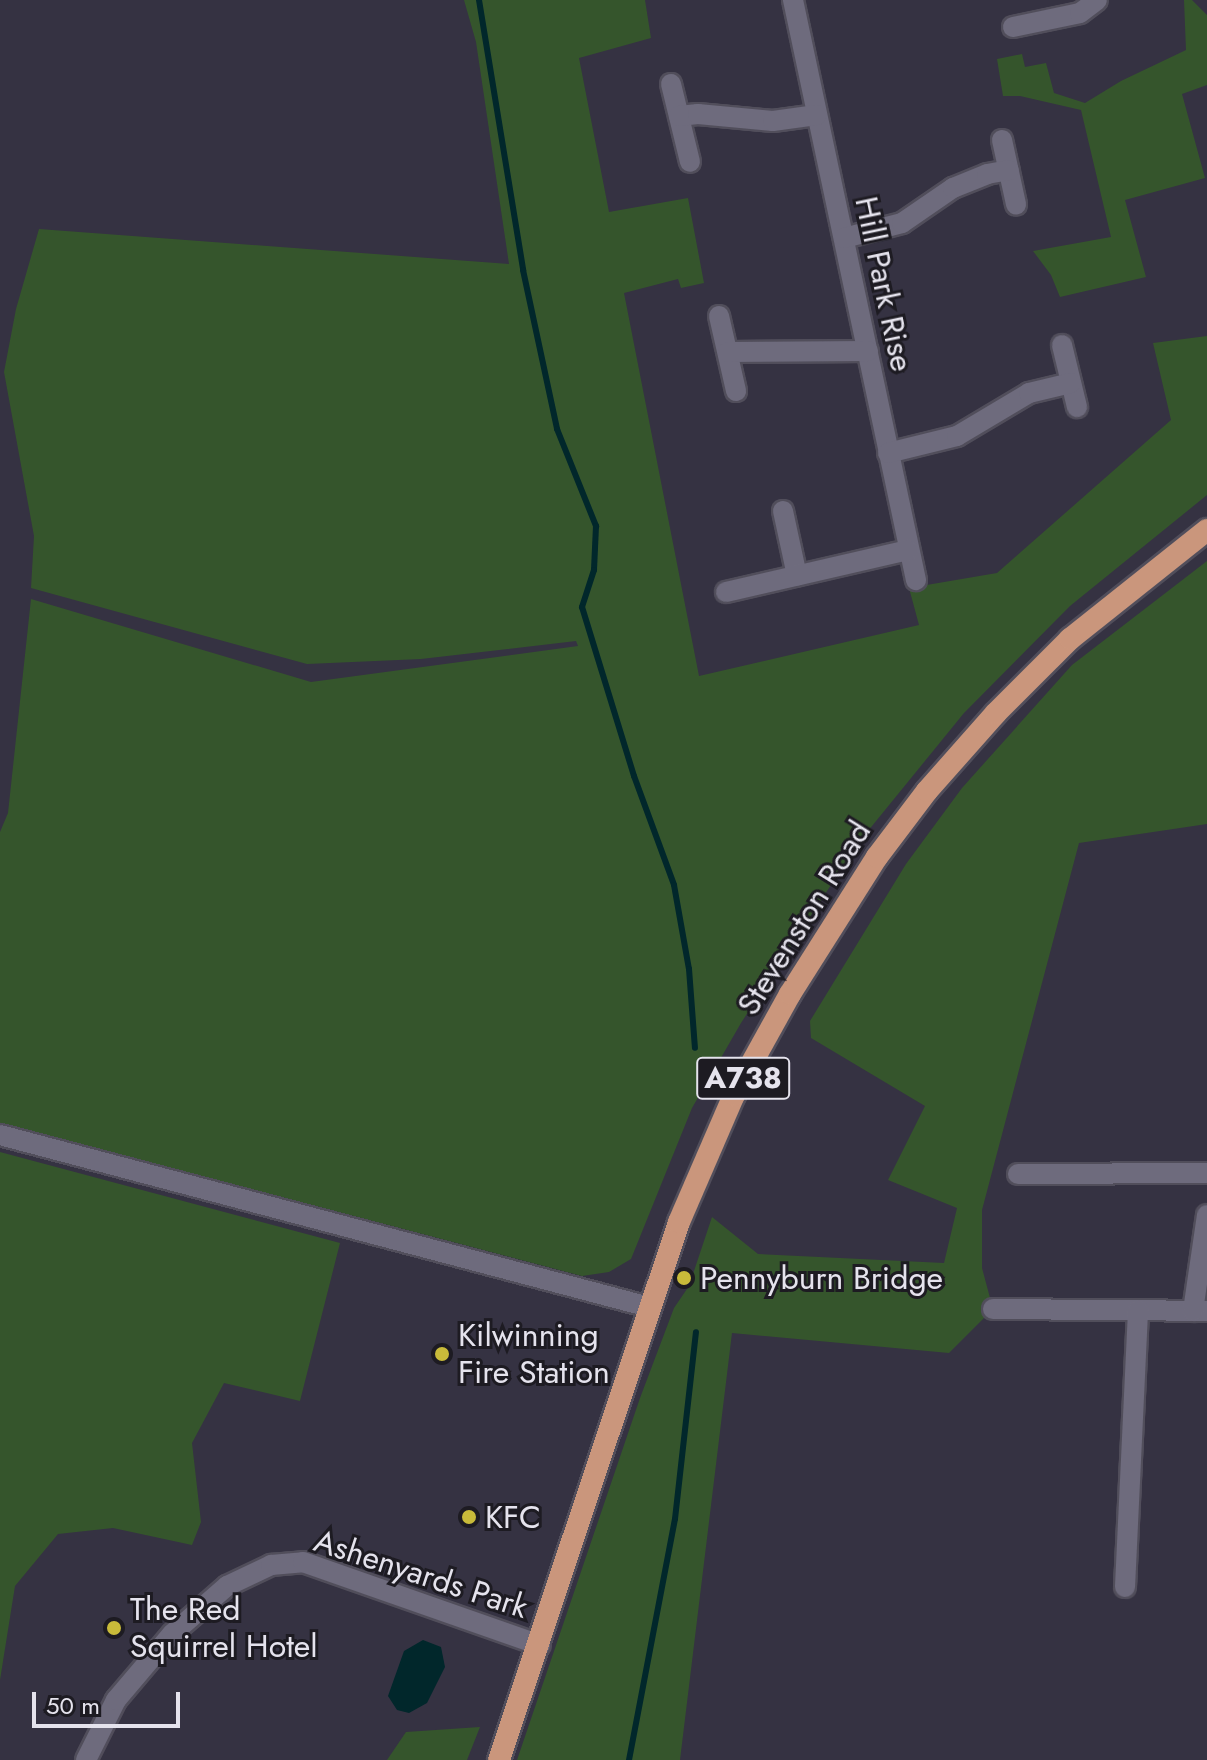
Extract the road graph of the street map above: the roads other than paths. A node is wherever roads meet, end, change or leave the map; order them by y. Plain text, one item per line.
1 (793, 0) edge
2 (1097, 0) edge
3 (1013, 27) dead end
4 (671, 84) dead end
5 (817, 115) junction
6 (679, 116) junction
7 (1002, 140) dead end
8 (690, 162) dead end
9 (1009, 170) junction
10 (1016, 204) dead end
11 (844, 238) junction
12 (719, 316) dead end
13 (1062, 345) dead end
14 (868, 351) junction
15 (728, 352) junction
16 (1071, 383) junction
17 (736, 391) dead end
18 (1077, 407) dead end
19 (888, 453) junction
20 (783, 511) dead end
21 (1207, 530) edge
22 (908, 550) junction
23 (797, 576) junction
24 (916, 580) dead end
25 (726, 592) dead end
26 (0, 1135) edge
27 (1207, 1173) edge
28 (1018, 1174) dead end
29 (1207, 1215) edge
30 (649, 1307) junction
31 (993, 1309) dead end
32 (1138, 1310) junction
33 (1200, 1311) edge
34 (1125, 1587) dead end
35 (540, 1645) junction
36 (86, 1760) edge
37 (499, 1760) edge

1 - 5 street, Hill Park Rise
2 - 3 street
4 - 6 street
5 - 6 street
5 - 11 street, Hill Park Rise
6 - 8 street
7 - 9 street
9 - 10 street
9 - 11 street
11 - 14 street, Hill Park Rise
12 - 15 street
13 - 16 street
14 - 15 street
14 - 19 street, Hill Park Rise
15 - 17 street
16 - 18 street
16 - 19 street
19 - 22 street, Hill Park Rise
20 - 23 street
21 - 30 highway, Stevenston Road / A738
22 - 23 street
22 - 24 street, Hill Park Rise
23 - 25 street
26 - 30 street
27 - 28 street
29 - 33 street
30 - 35 highway, Stevenston Road / A738
31 - 32 street
32 - 33 street
32 - 34 street
35 - 36 street, Ashenyards Park
35 - 37 highway, Stevenston Road / A738

